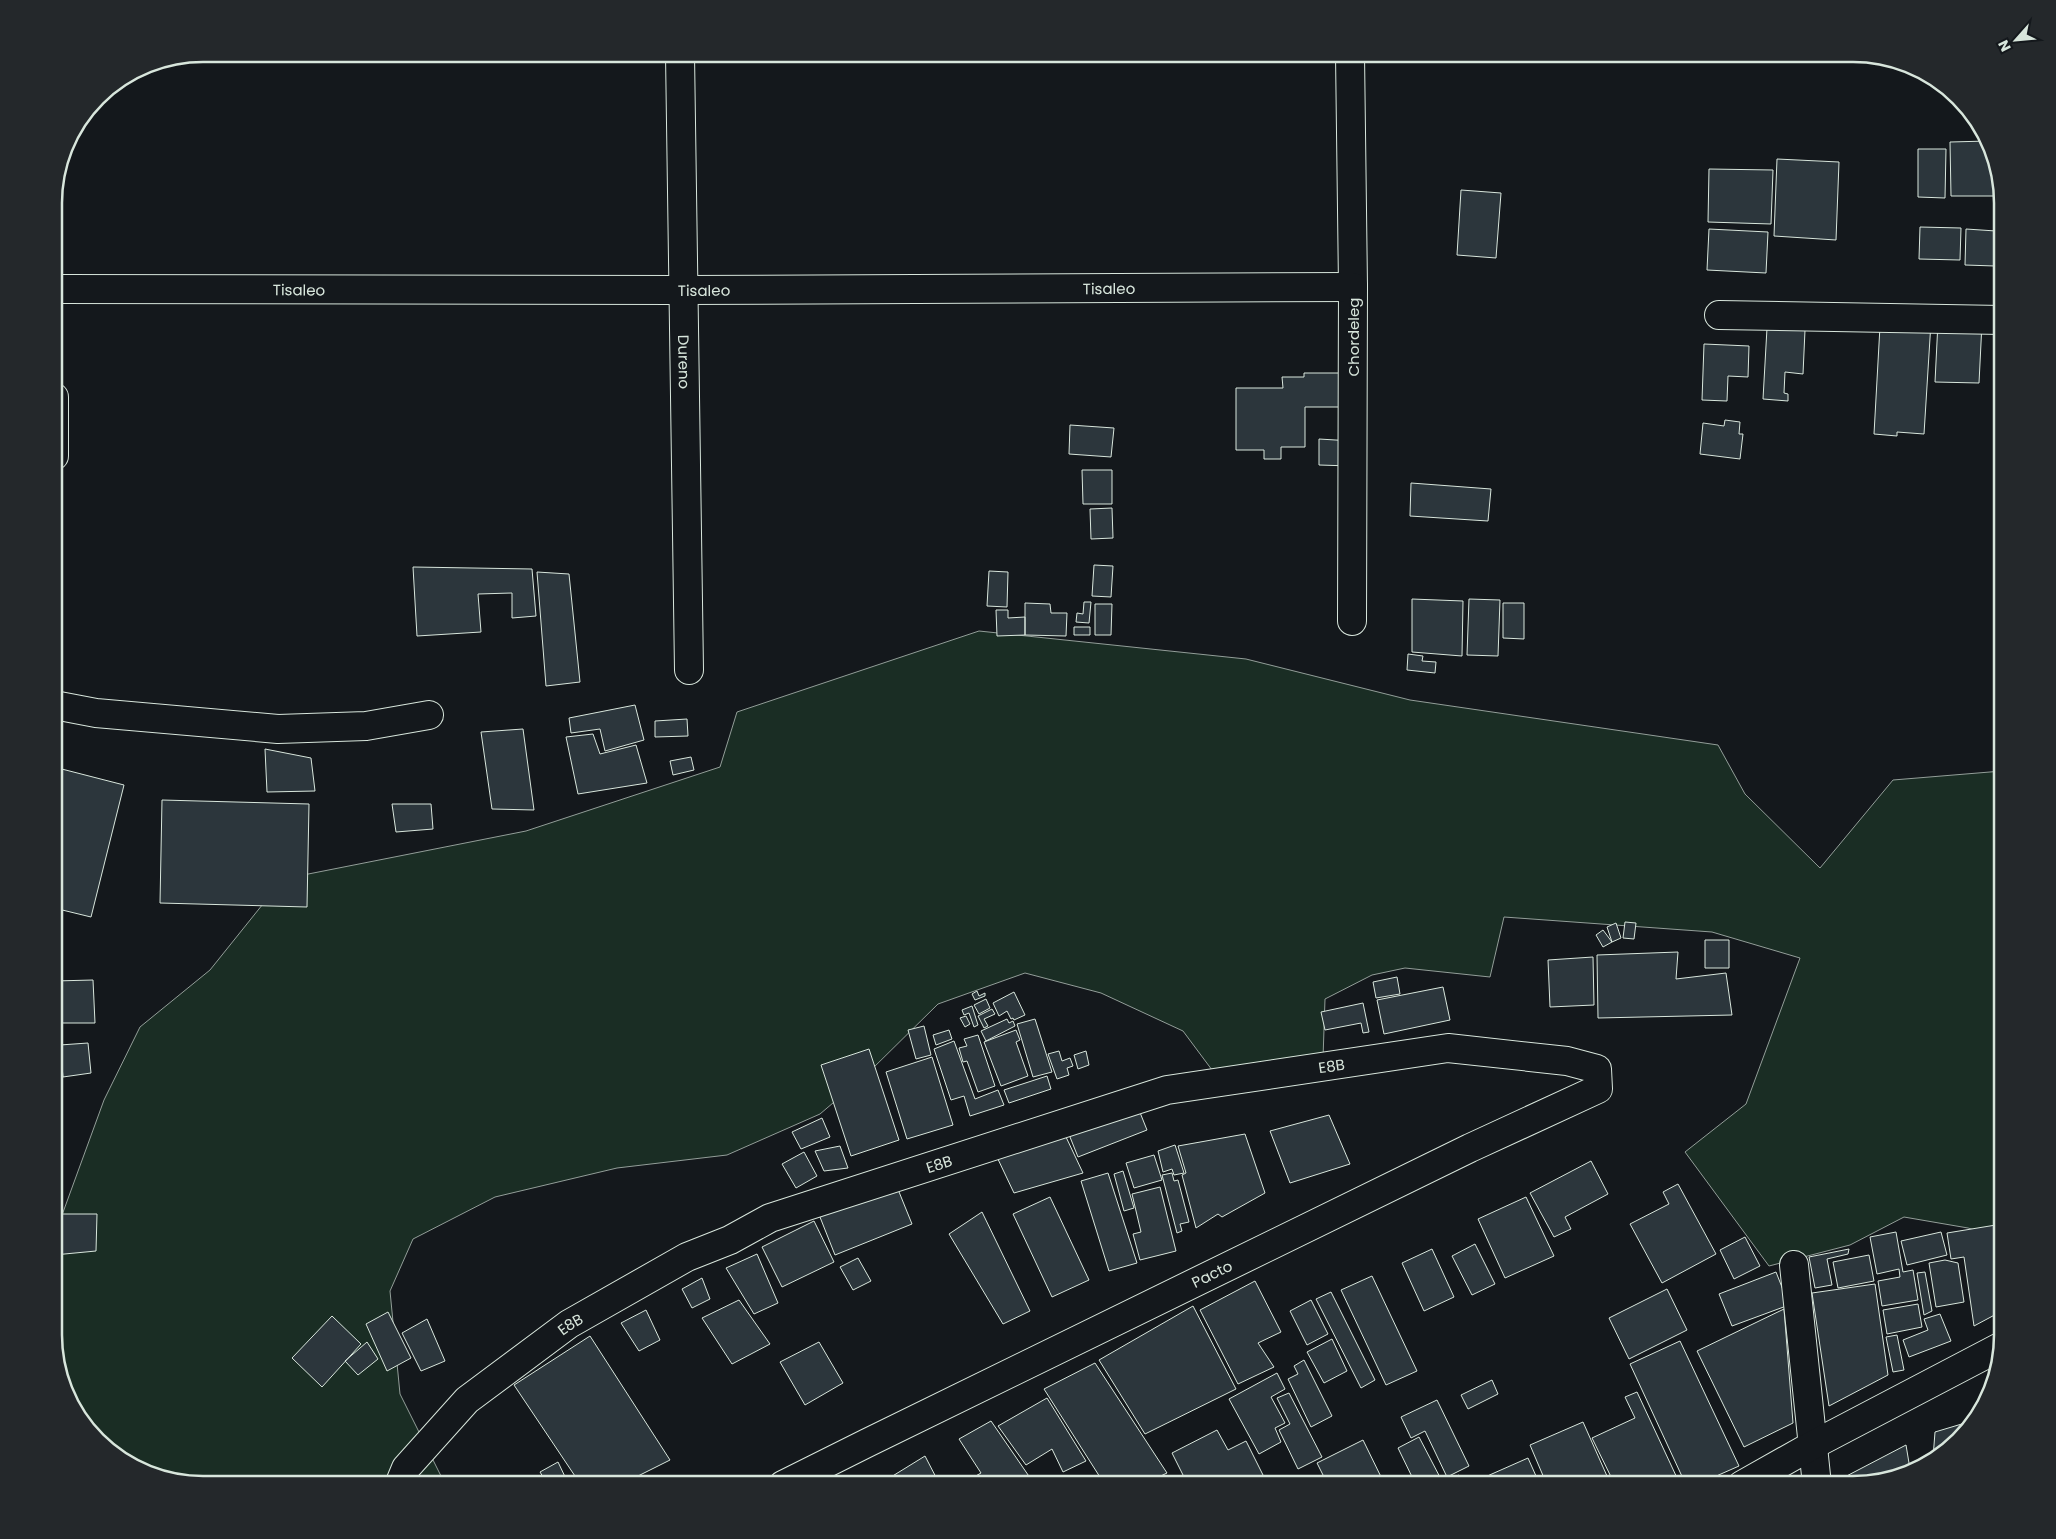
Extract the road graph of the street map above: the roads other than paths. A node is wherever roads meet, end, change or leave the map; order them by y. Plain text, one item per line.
1 (680, 62) edge
2 (1350, 62) edge
3 (1353, 288) junction
4 (63, 289) edge
5 (683, 290) junction
6 (1719, 315) dead end
7 (1993, 320) edge
8 (1352, 621) dead end
9 (689, 670) dead end
10 (63, 707) edge
11 (429, 715) dead end
12 (1568, 1061) joint
13 (1794, 1265) dead end
14 (1992, 1351) edge
15 (1813, 1445) junction
16 (403, 1476) edge
17 (801, 1476) edge
18 (1758, 1476) edge
19 (1816, 1476) edge

1 - 5 street, Dureno
2 - 3 street, Chordeleg
3 - 5 street, Tisaleo
3 - 8 street, Chordeleg
4 - 5 street, Tisaleo
5 - 9 street, Dureno
6 - 7 street
10 - 11 street
12 - 16 street, E8B
12 - 17 street, Pacto
13 - 15 street
14 - 15 street
15 - 18 street
15 - 19 street

